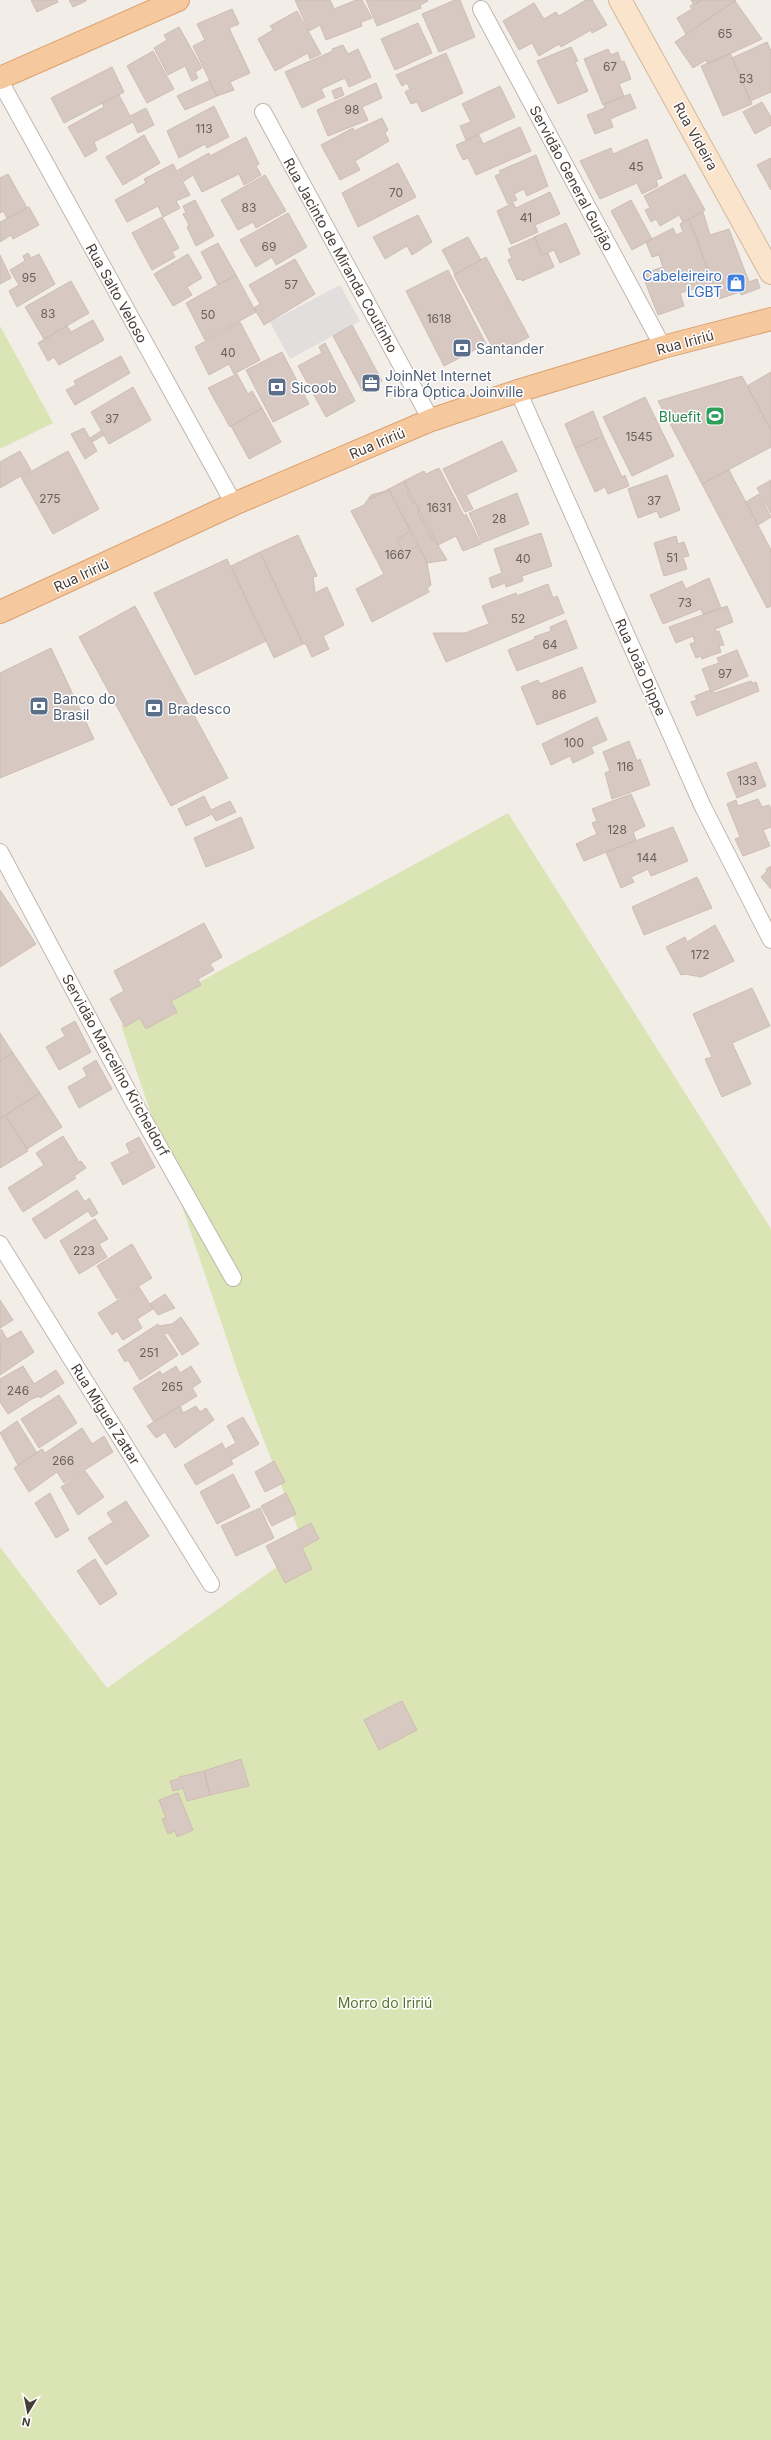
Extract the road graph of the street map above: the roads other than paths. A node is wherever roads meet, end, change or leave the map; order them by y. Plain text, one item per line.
1 (178, 0) edge
2 (620, 0) edge
3 (481, 9) dead end
4 (0, 80) edge
5 (263, 112) dead end
6 (771, 273) edge
7 (771, 319) edge
8 (663, 347) junction
9 (518, 391) junction
10 (431, 420) junction
11 (234, 504) junction
12 (0, 612) edge
13 (0, 852) edge
14 (771, 940) edge
15 (0, 1244) edge
16 (233, 1278) dead end
17 (211, 1584) dead end

1 - 4 main road
2 - 6 main road, Rua Videira
3 - 8 street, Servidão General Gurjão
4 - 11 street, Rua Salto Veloso
5 - 10 street, Rua Jacinto de Miranda Coutinho
7 - 8 main road, Rua Iririú
8 - 9 main road, Rua Iririú
9 - 10 main road, Rua Iririú
9 - 14 street, Rua João Dippe
10 - 11 main road, Rua Iririú
11 - 12 main road, Rua Iririú
13 - 16 street, Servidão Marcelino Kricheldorf
15 - 17 street, Rua Miguel Zattar

